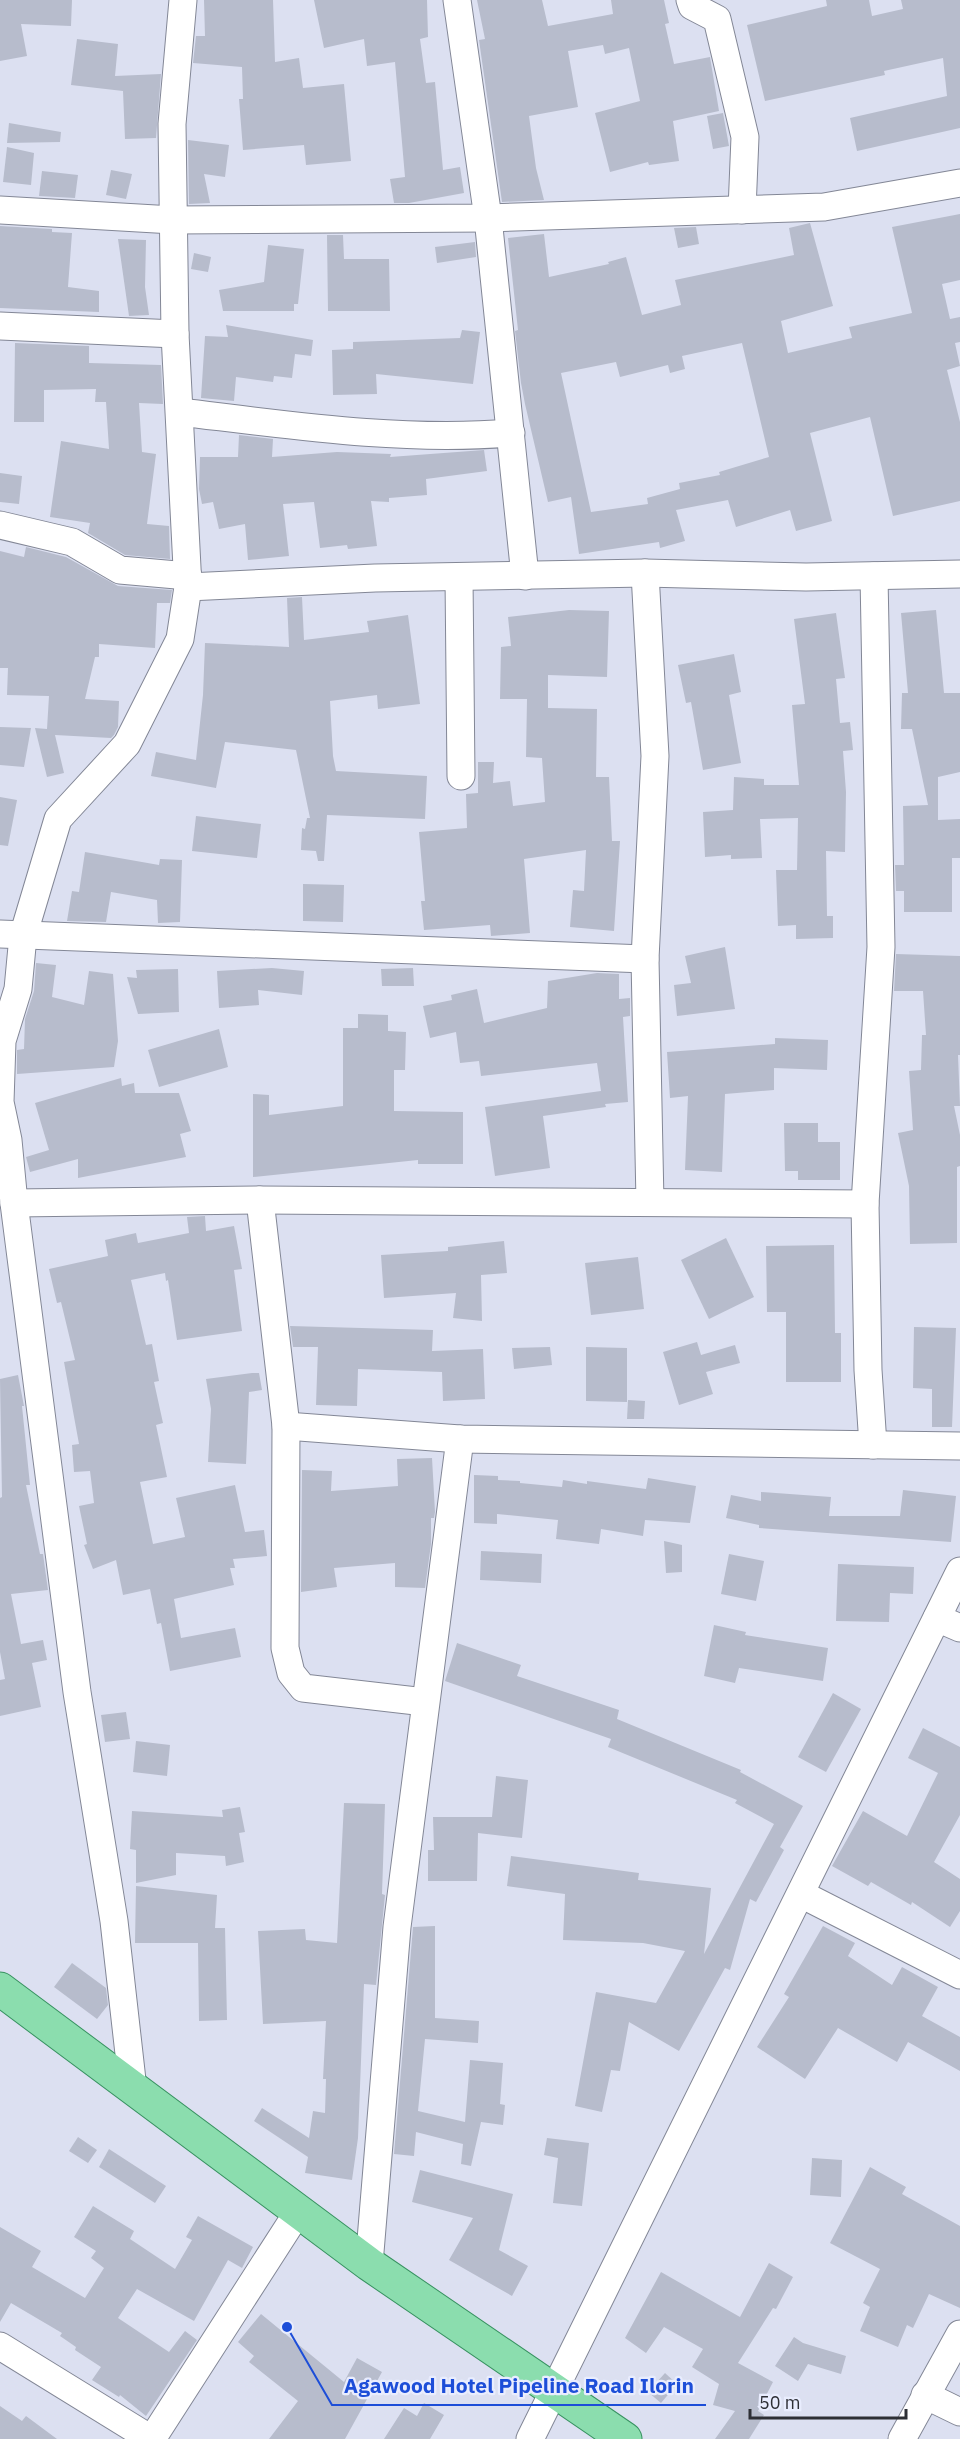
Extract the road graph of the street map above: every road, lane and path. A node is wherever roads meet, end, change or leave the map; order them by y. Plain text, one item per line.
1 (183, 0) edge
2 (457, 0) edge
3 (690, 0) edge
4 (960, 183) edge
5 (0, 210) edge
6 (742, 210) junction
7 (488, 218) junction
8 (173, 220) junction
9 (0, 326) edge
10 (175, 334) junction
11 (180, 412) junction
12 (511, 433) junction
13 (0, 525) edge
14 (645, 573) junction
15 (960, 574) edge
16 (525, 576) junction
17 (874, 576) junction
18 (459, 577) junction
19 (188, 581) junction
20 (461, 776) dead end
21 (12, 935) edge
22 (645, 959) junction
23 (0, 1102) edge
24 (260, 1200) junction
25 (650, 1202) junction
26 (14, 1203) junction
27 (865, 1204) junction
28 (286, 1426) junction
29 (460, 1439) junction
30 (873, 1445) junction
31 (960, 1446) edge
32 (960, 1571) edge
33 (949, 1623) edge
34 (425, 1702) junction
35 (801, 1894) junction
36 (960, 1975) edge
37 (0, 1989) edge
38 (133, 2089) junction
39 (298, 2212) junction
40 (369, 2264) junction
41 (960, 2334) edge
42 (0, 2346) edge
43 (554, 2390) junction
44 (925, 2395) junction
45 (960, 2412) edge
46 (151, 2439) edge
47 (530, 2439) edge
48 (625, 2439) edge
49 (902, 2439) edge

1 - 8 street
2 - 7 street
3 - 6 street
4 - 6 street
5 - 8 street
6 - 7 street
7 - 8 street
7 - 12 street
8 - 10 street
9 - 10 street
10 - 11 street
11 - 12 street
11 - 19 street
12 - 16 street
13 - 19 street
14 - 16 street
14 - 17 street
14 - 22 street
15 - 17 street
16 - 18 street
17 - 27 street
18 - 19 street
18 - 20 street
19 - 21 street
21 - 22 street
21 - 23 street
22 - 25 street
23 - 26 street
24 - 25 street
24 - 26 street
24 - 28 street
25 - 27 street
26 - 38 street
27 - 30 street
28 - 29 street
28 - 34 street
29 - 30 street
29 - 34 street
30 - 31 street
32 - 33 street
33 - 35 street
34 - 40 street
35 - 36 street
35 - 43 street
37 - 38 main road
38 - 39 main road
39 - 40 main road
39 - 46 street
40 - 43 main road
41 - 44 street
42 - 46 street
43 - 47 street
43 - 48 main road
44 - 45 street
44 - 49 street

